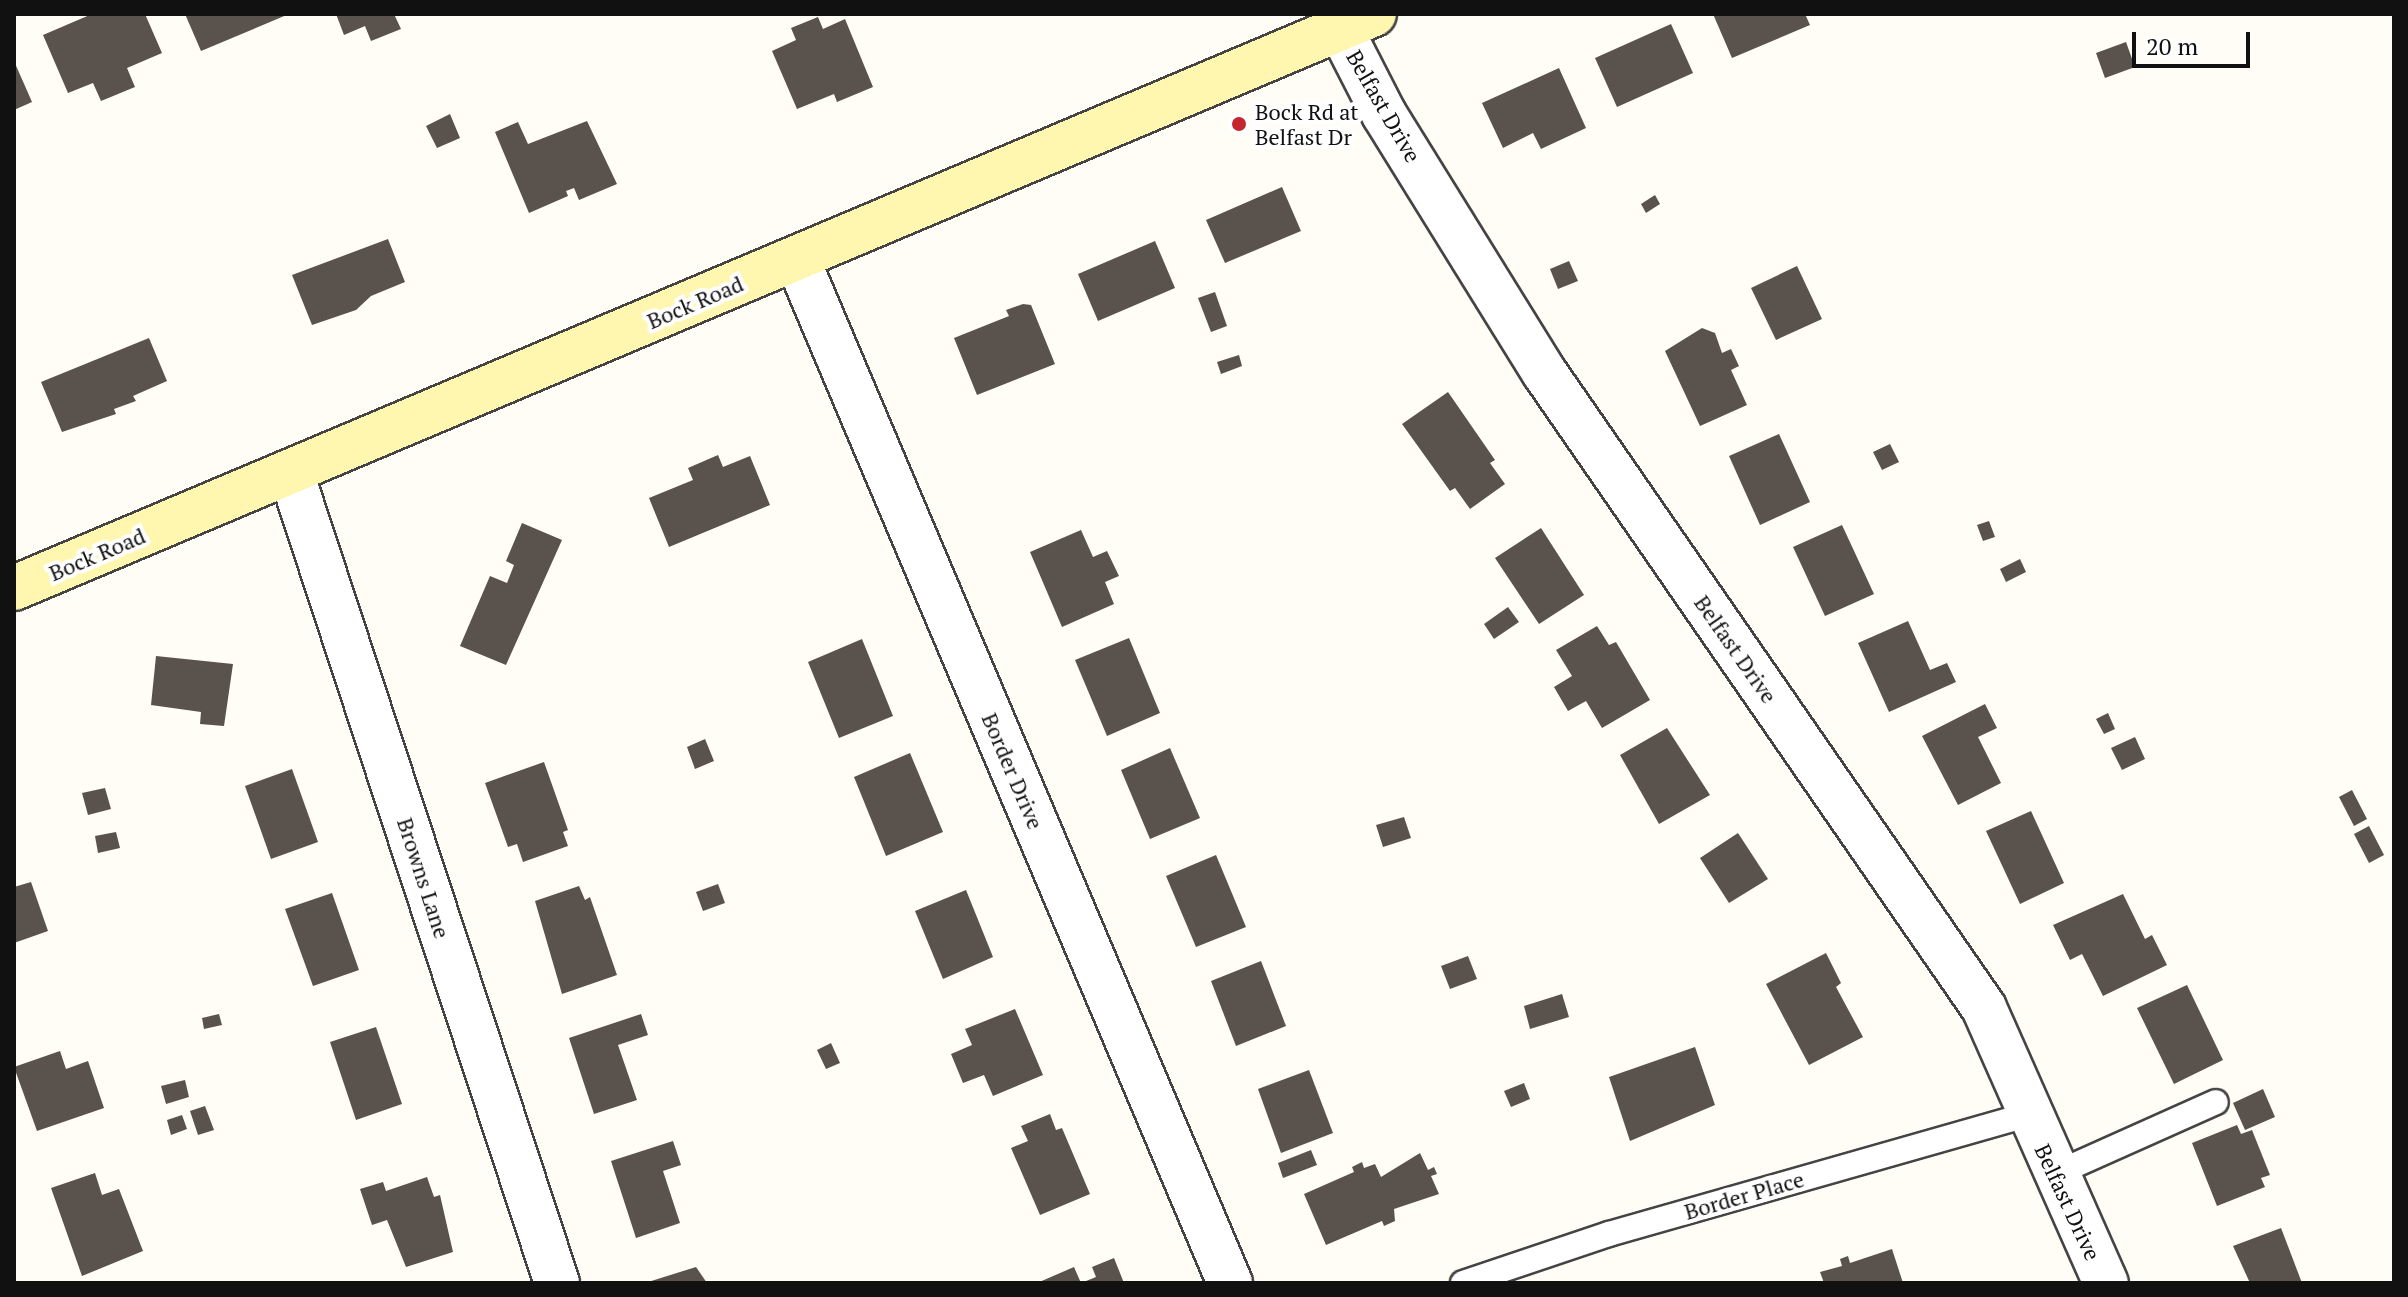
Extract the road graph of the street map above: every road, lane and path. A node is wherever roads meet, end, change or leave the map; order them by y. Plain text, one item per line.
1 (1357, 21) edge
2 (797, 259) junction
3 (291, 473) junction
4 (14, 588) edge
5 (2216, 1102) dead end
6 (2028, 1115) junction
7 (2055, 1174) junction
8 (557, 1283) edge
9 (1230, 1283) edge
10 (1463, 1283) edge
11 (2106, 1283) edge

1 - 2 main road, Bock Road
1 - 6 street, Belfast Drive
2 - 3 main road, Bock Road
2 - 9 street, Border Drive
3 - 4 main road, Bock Road
3 - 8 street, Browns Lane
5 - 7 lane
6 - 7 street, Belfast Drive
6 - 10 lane, Border Place
7 - 11 street, Belfast Drive

